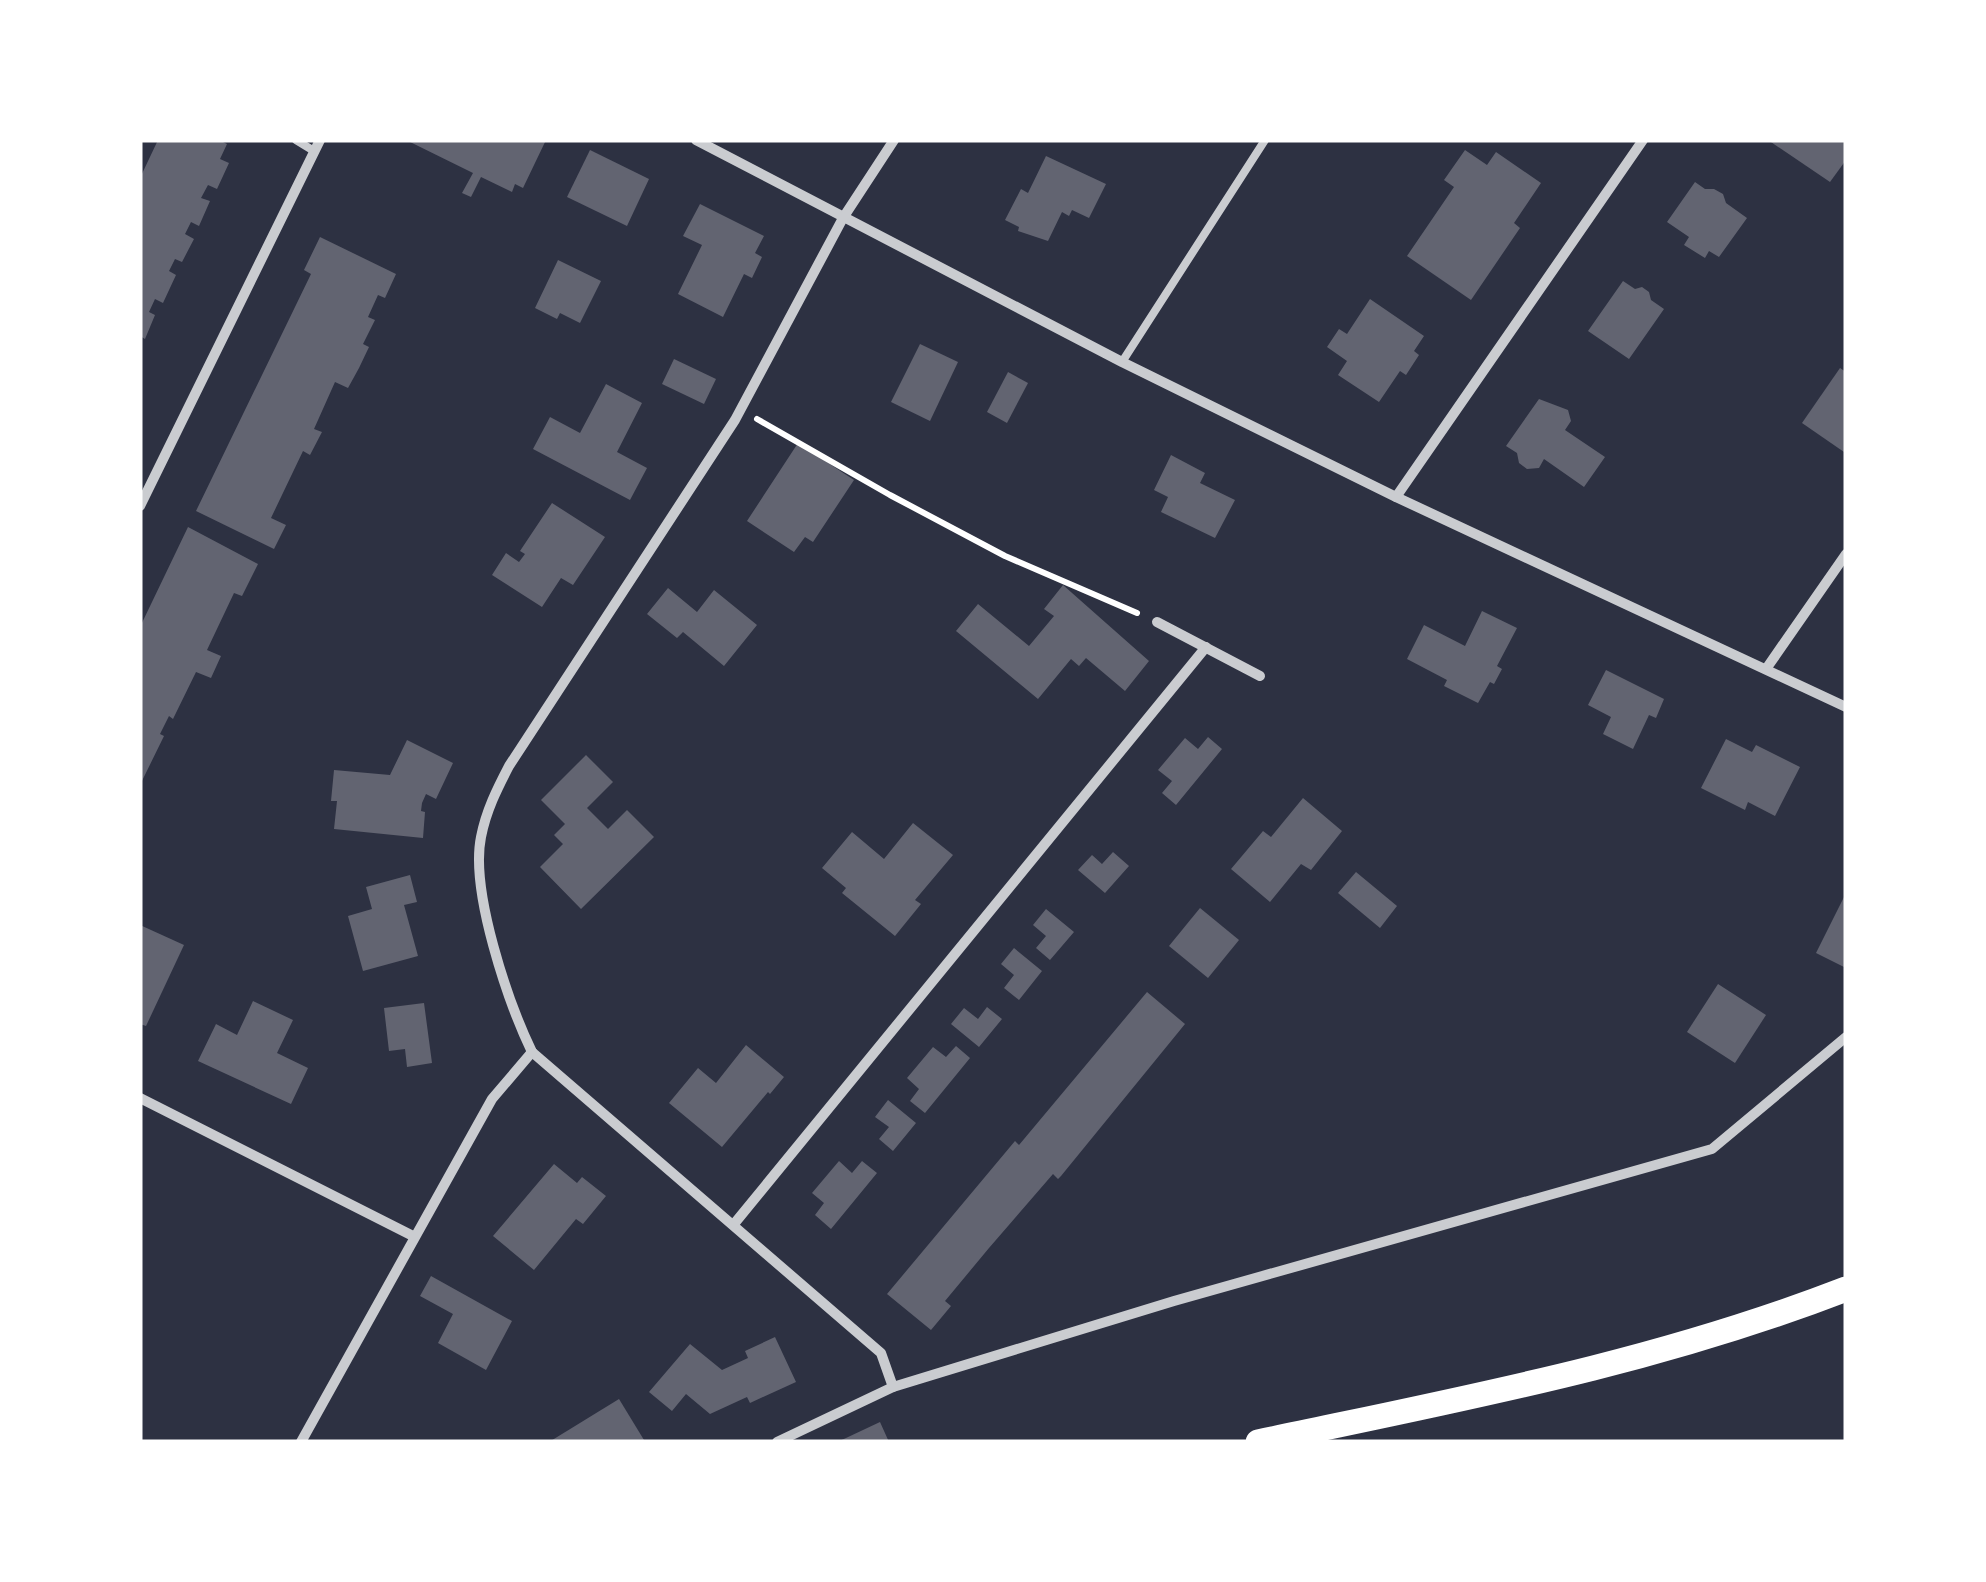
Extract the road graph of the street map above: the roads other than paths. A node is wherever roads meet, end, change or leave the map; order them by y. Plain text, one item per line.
1 (296, 140) edge
2 (696, 140) edge
3 (894, 140) edge
4 (1265, 140) edge
5 (1644, 140) edge
6 (317, 146) edge
7 (843, 218) junction
8 (1122, 362) junction
9 (1396, 497) junction
10 (140, 506) edge
11 (1846, 554) edge
12 (1157, 622) road end
13 (1206, 647) junction
14 (1766, 669) junction
15 (1260, 676) dead end
16 (1846, 707) edge
17 (1846, 1037) edge
18 (532, 1052) junction
19 (140, 1098) edge
20 (734, 1224) junction
21 (413, 1236) junction
22 (1846, 1289) edge
23 (893, 1387) junction
24 (300, 1442) edge
25 (778, 1442) edge
26 (1258, 1442) edge

1 - 6 lane
2 - 7 street
3 - 7 street
4 - 8 lane
5 - 9 street
6 - 10 street
7 - 8 street
7 - 18 street
8 - 9 street
9 - 14 street
11 - 14 street
12 - 13 street
13 - 15 street
13 - 20 street
14 - 16 street
17 - 23 street
18 - 20 street
18 - 21 street
19 - 21 street
20 - 23 street
21 - 24 street
22 - 26 main road
23 - 25 street

